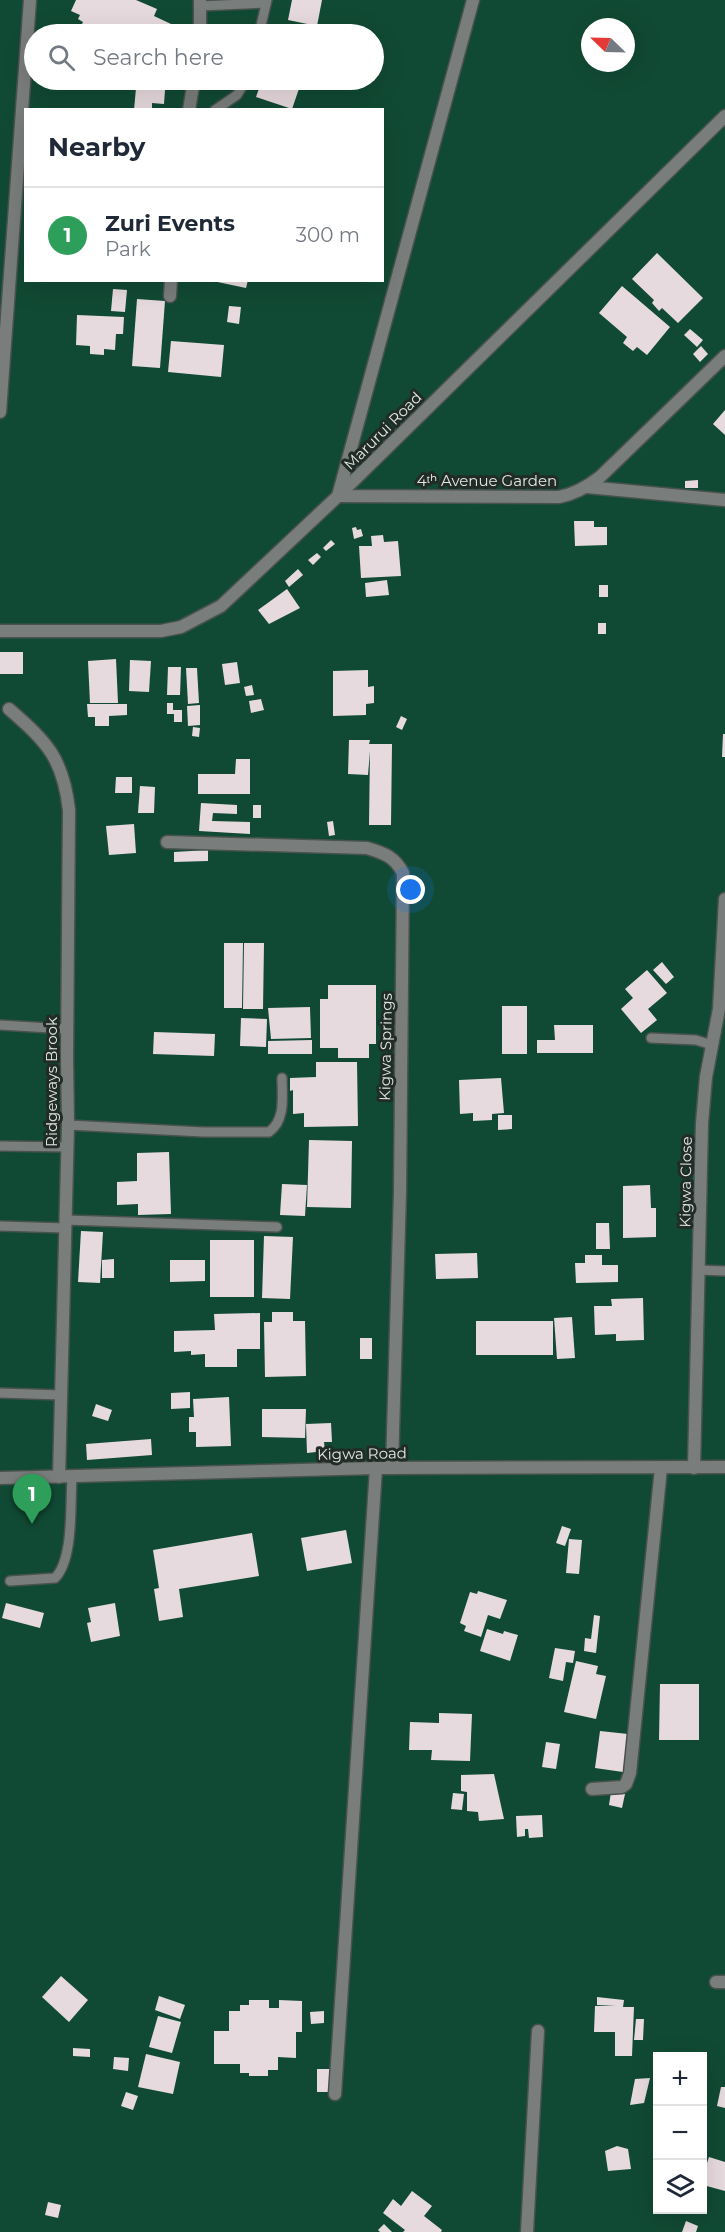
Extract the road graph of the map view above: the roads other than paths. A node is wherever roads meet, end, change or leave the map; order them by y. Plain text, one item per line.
1 (30, 0) edge
2 (473, 0) edge
3 (267, 1) edge
4 (200, 3) edge
5 (28, 24) edge
6 (200, 24) edge
7 (261, 24) edge
8 (24, 72) edge
9 (192, 90) edge
10 (240, 90) edge
11 (189, 108) edge
12 (218, 108) edge
13 (725, 116) edge
14 (171, 282) edge
15 (170, 296) dead end
16 (3, 324) edge
17 (725, 356) edge
18 (0, 412) edge
19 (587, 487) junction
20 (338, 496) junction
21 (725, 500) edge
22 (0, 630) edge
23 (9, 709) dead end
24 (167, 842) dead end
25 (725, 899) edge
26 (0, 1025) edge
27 (67, 1029) junction
28 (651, 1038) dead end
29 (712, 1045) junction
30 (282, 1078) dead end
31 (68, 1125) junction
32 (0, 1146) edge
33 (67, 1147) junction
34 (65, 1224) junction
35 (0, 1226) edge
36 (278, 1227) dead end
37 (699, 1270) junction
38 (725, 1271) edge
39 (0, 1392) edge
40 (61, 1395) junction
41 (725, 1467) edge
42 (375, 1468) junction
43 (392, 1468) junction
44 (661, 1468) junction
45 (694, 1468) junction
46 (65, 1477) junction
47 (0, 1478) edge
48 (10, 1581) dead end
49 (592, 1789) dead end
50 (538, 2031) dead end
51 (335, 2094) dead end
52 (527, 2232) edge

1 - 5 street
2 - 20 street
3 - 4 lane
3 - 7 lane
4 - 6 street
8 - 16 street
9 - 11 street
10 - 12 lane
13 - 20 street, Marurui Road
14 - 15 street
16 - 18 street
17 - 19 street, 4ᵗʰ Avenue Garden
19 - 20 street, 4ᵗʰ Avenue Garden
19 - 21 street
20 - 22 street, Marurui Road
23 - 27 street, Ridgeways Brook
24 - 43 street, Kigwa Springs
25 - 29 street, Kigwa Close
26 - 27 lane
27 - 31 street, Ridgeways Brook
28 - 29 lane
29 - 37 street, Kigwa Close
30 - 31 lane
31 - 33 street, Ridgeways Brook
32 - 33 lane
33 - 34 street, Ridgeways Brook
34 - 35 lane
34 - 36 lane
34 - 40 street, Ridgeways Brook
37 - 38 lane
37 - 45 street, Kigwa Close
39 - 40 lane
40 - 46 street, Ridgeways Brook
41 - 45 street, Kigwa Road
42 - 43 street, Kigwa Road
42 - 46 street, Kigwa Road
42 - 51 street
43 - 44 street, Kigwa Road
44 - 45 street, Kigwa Road
44 - 49 street
46 - 47 street, Kigwa Road
46 - 48 lane
50 - 52 street

